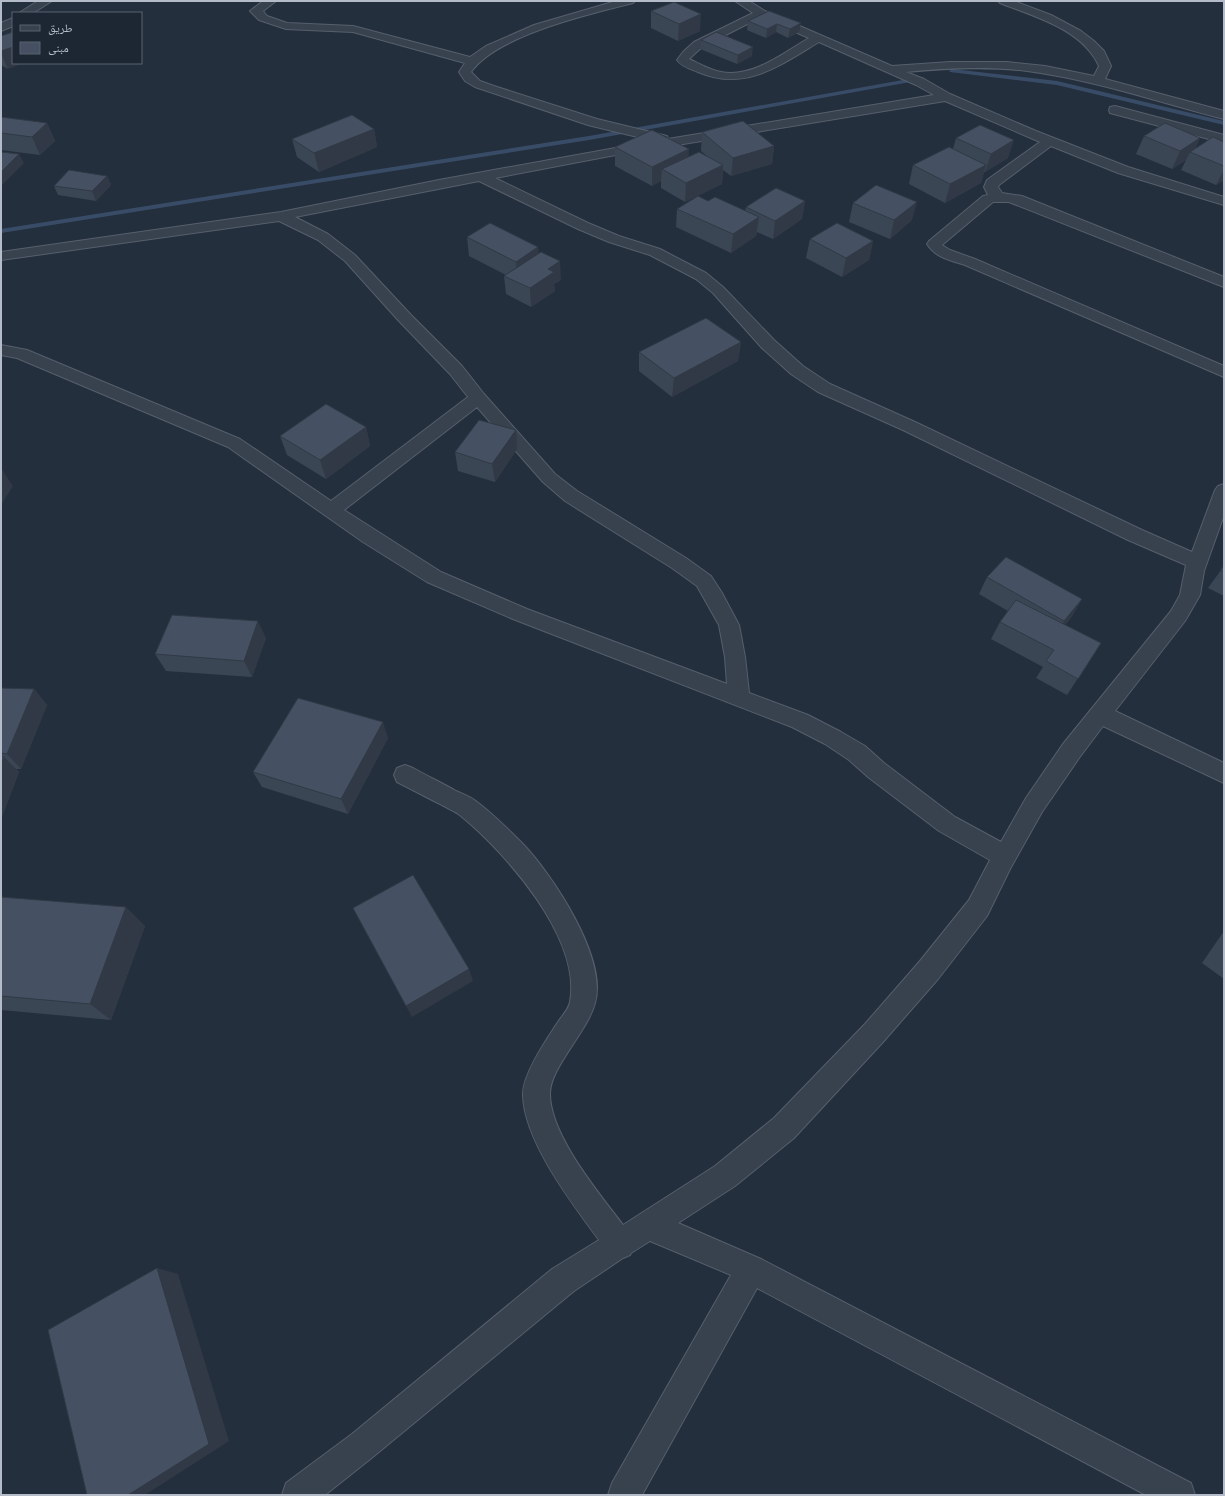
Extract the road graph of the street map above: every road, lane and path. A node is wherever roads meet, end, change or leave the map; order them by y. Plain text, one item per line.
1 (46, 1) edge
2 (270, 1) edge
3 (630, 1) edge
4 (741, 1) edge
5 (1004, 1) edge
6 (27, 12) edge
7 (761, 13) junction
8 (12, 21) edge
9 (1, 28) edge
10 (818, 38) junction
11 (472, 61) junction
12 (892, 70) junction
13 (1097, 82) junction
14 (946, 97) junction
15 (1115, 110) dead end
16 (1224, 115) edge
17 (1224, 139) edge
18 (676, 141) junction
19 (1050, 141) junction
20 (481, 176) junction
21 (998, 196) junction
22 (1224, 201) edge
23 (281, 216) junction
24 (1, 256) edge
25 (1224, 282) edge
26 (1, 350) edge
27 (1224, 372) edge
28 (478, 398) junction
29 (1223, 495) edge
30 (332, 510) junction
31 (1197, 562) junction
32 (739, 698) junction
33 (1100, 714) junction
34 (1224, 773) edge
35 (405, 775) dead end
36 (1005, 856) junction
37 (650, 1226) junction
38 (620, 1245) junction
39 (752, 1269) junction
40 (298, 1495) edge
41 (624, 1495) edge
42 (1179, 1495) edge

1 - 6 street
2 - 11 street
3 - 11 street
4 - 7 street
5 - 13 street
7 - 10 street
7 - 10 street
8 - 9 street
10 - 12 street
11 - 18 street
12 - 13 street
12 - 14 street
13 - 16 street
14 - 18 street
14 - 19 street
15 - 17 street
18 - 20 street
19 - 21 street
19 - 22 street
20 - 23 street
20 - 31 street
21 - 25 street
21 - 27 street
23 - 24 street
23 - 28 street
26 - 30 street
28 - 30 street
28 - 32 street
29 - 31 street
30 - 32 street
31 - 33 street
32 - 36 street
33 - 34 street
33 - 36 street
35 - 38 street
36 - 37 street
37 - 38 street
37 - 39 street
38 - 40 street
39 - 41 street
39 - 42 street

